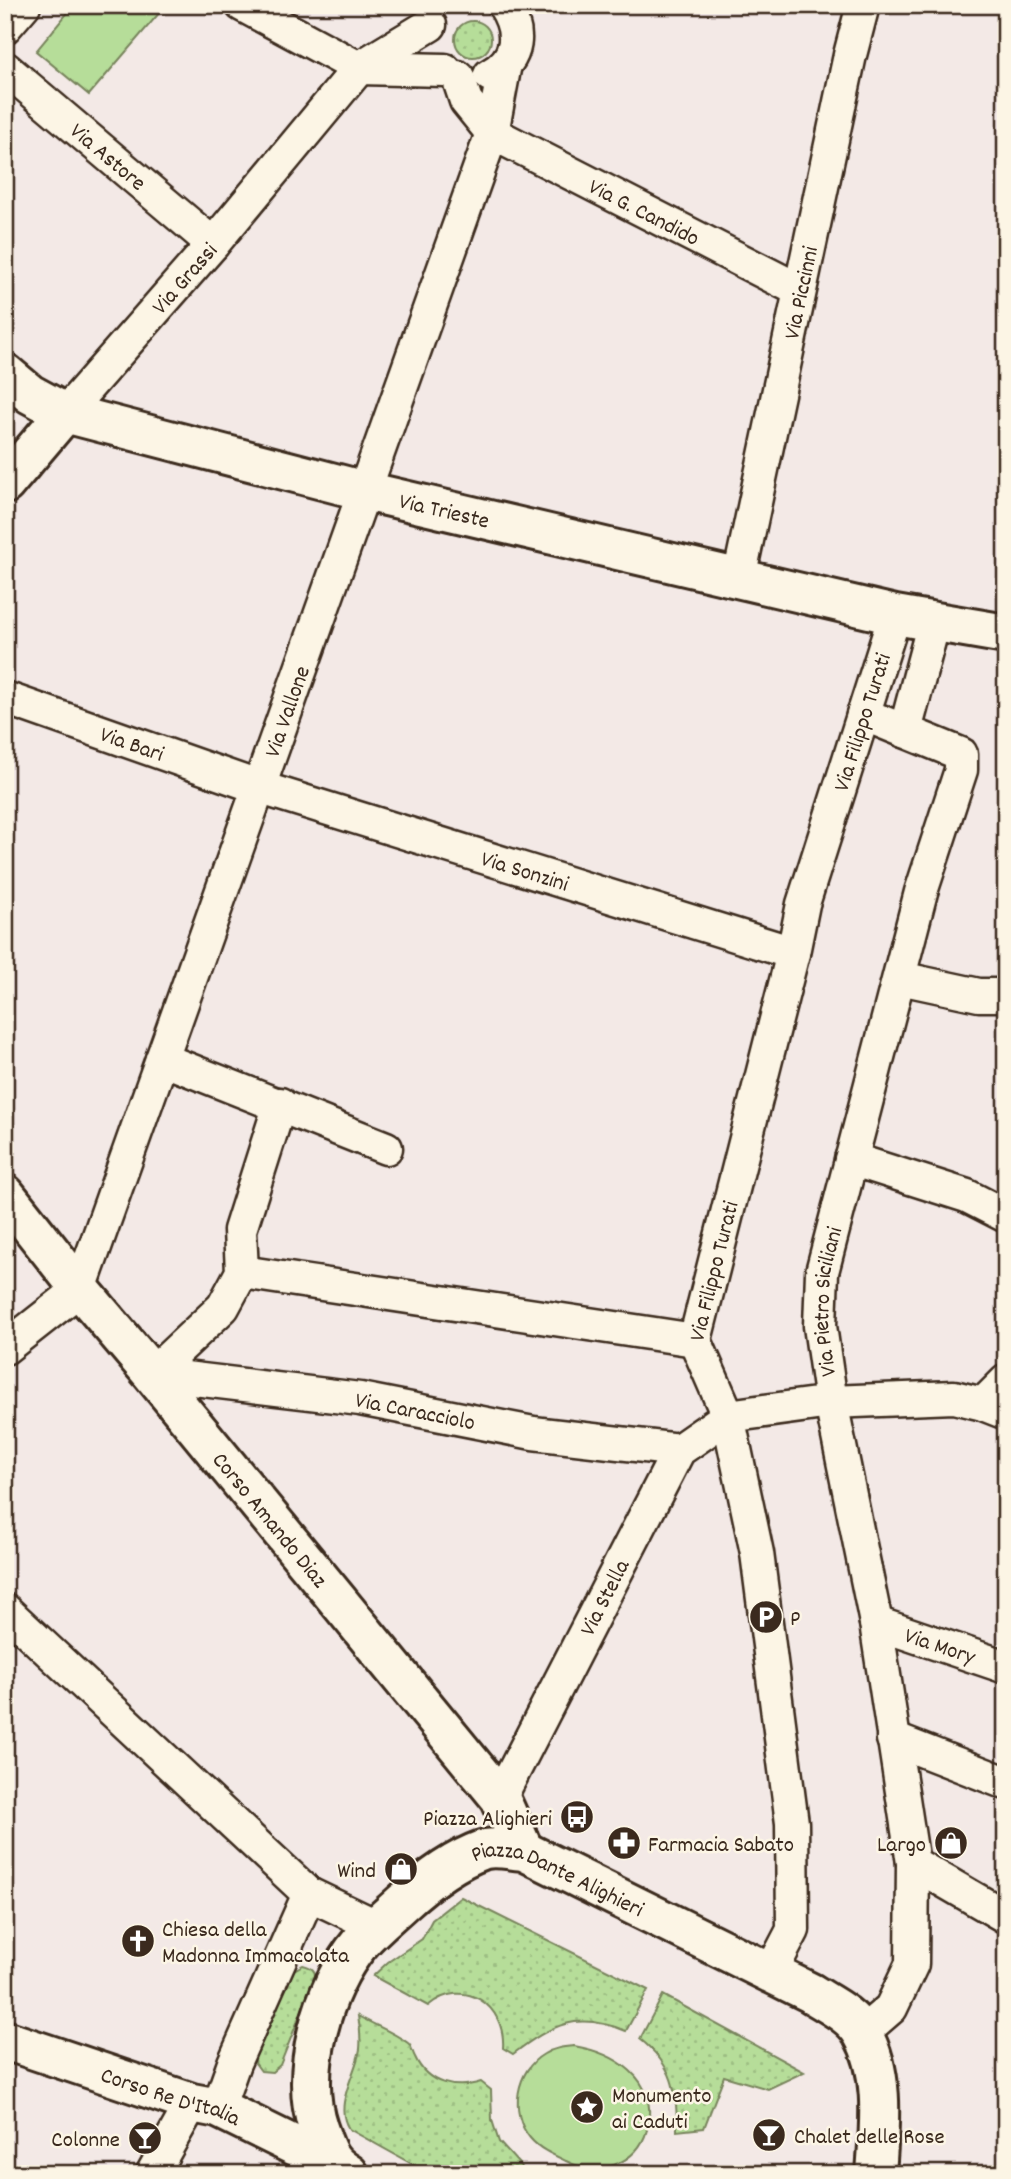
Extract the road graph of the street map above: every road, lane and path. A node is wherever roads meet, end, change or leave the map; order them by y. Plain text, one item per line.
1 (24, 5) edge
2 (242, 5) edge
3 (863, 5) edge
4 (511, 10) edge
5 (436, 15) edge
6 (5, 27) edge
7 (505, 64) junction
8 (5, 68) edge
9 (359, 68) junction
10 (451, 74) junction
11 (492, 133) junction
12 (213, 244) junction
13 (799, 290) junction
14 (5, 373) edge
15 (65, 412) junction
16 (5, 484) edge
17 (365, 491) junction
18 (739, 578) junction
19 (895, 615) junction
20 (934, 622) junction
21 (1006, 634) edge
22 (5, 698) edge
23 (863, 714) junction
24 (905, 731) junction
25 (258, 787) junction
26 (793, 953) junction
27 (900, 978) junction
28 (1006, 995) edge
29 (162, 1059) junction
30 (281, 1104) junction
31 (386, 1148) dead end
32 (851, 1159) junction
33 (5, 1194) edge
34 (1006, 1216) edge
35 (242, 1272) junction
36 (80, 1289) junction
37 (695, 1340) junction
38 (5, 1348) edge
39 (152, 1374) junction
40 (1006, 1381) edge
41 (831, 1402) junction
42 (994, 1408) edge
43 (728, 1416) junction
44 (679, 1450) junction
45 (5, 1610) edge
46 (876, 1623) junction
47 (1006, 1667) edge
48 (892, 1739) junction
49 (1006, 1783) edge
50 (500, 1798) junction
51 (524, 1851) junction
52 (913, 1863) junction
53 (309, 1894) junction
54 (1006, 1917) edge
55 (376, 1926) junction
56 (771, 1972) junction
57 (862, 2033) junction
58 (5, 2040) edge
59 (205, 2105) junction
60 (341, 2169) edge
61 (152, 2174) edge
62 (876, 2174) edge

1 - 6 street
2 - 9 street
3 - 13 street, Via Piccinni
4 - 7 street, Via Vallone
5 - 9 street, Via Grassi
5 - 10 street
7 - 10 street
7 - 11 street, Via Vallone
8 - 12 street, Via Astore
9 - 10 street
9 - 12 street, Via Grassi
10 - 11 street
11 - 13 street, Via G. Candido
11 - 17 street, Via Vallone
12 - 15 street, Via Grassi
13 - 18 street, Via Piccinni
14 - 15 main road, Via Trieste
15 - 16 main road, Via Grassi
15 - 17 main road, Via Trieste
17 - 18 main road, Via Trieste
17 - 25 street, Via Vallone
18 - 19 main road, Via Trieste
19 - 20 main road, Via Trieste
19 - 23 street, Via Filippo Turati
20 - 21 main road, Via Trieste
20 - 24 street
22 - 25 street, Via Bari
23 - 24 street, Via Pietro Siciliani
23 - 26 street, Via Filippo Turati
24 - 27 street, Via Pietro Siciliani
25 - 26 street, Via Sonzini
25 - 29 street, Via Vallone
26 - 37 street, Via Filippo Turati
27 - 28 street
27 - 32 street, Via Pietro Siciliani
29 - 30 street
29 - 36 street, Via Vallone
30 - 31 street
30 - 35 street
32 - 34 street
32 - 41 street, Via Pietro Siciliani
33 - 36 main road, Corso Amando Diaz
35 - 37 street
35 - 39 street
36 - 38 street
36 - 39 main road, Corso Amando Diaz
37 - 43 street, Via Filippo Turati
39 - 44 street, Via Caracciolo
39 - 50 main road, Corso Amando Diaz
40 - 42 street
41 - 42 street
41 - 43 street
41 - 46 street, Via Pietro Siciliani
43 - 44 street, Via Stella
43 - 56 street, Via Filippo Turati
44 - 50 street, Via Stella
45 - 53 street
46 - 47 street, Via Mory
46 - 48 street, Via Pietro Siciliani
48 - 49 street
48 - 52 street, Via Pietro Siciliani
50 - 51 main road, Corso Amando Diaz
51 - 55 main road, Piazza Dante Alighieri
51 - 56 main road, Piazza Dante Alighieri
52 - 54 street
52 - 57 street, Via Pietro Siciliani
53 - 55 street
53 - 59 street
55 - 60 main road, Piazza Dante Alighieri
56 - 57 main road, Piazza Dante Alighieri
57 - 62 main road, Piazza Dante Alighieri
58 - 59 main road, Corso Re D'Italia
59 - 60 main road, Corso Re D'Italia
59 - 61 street

